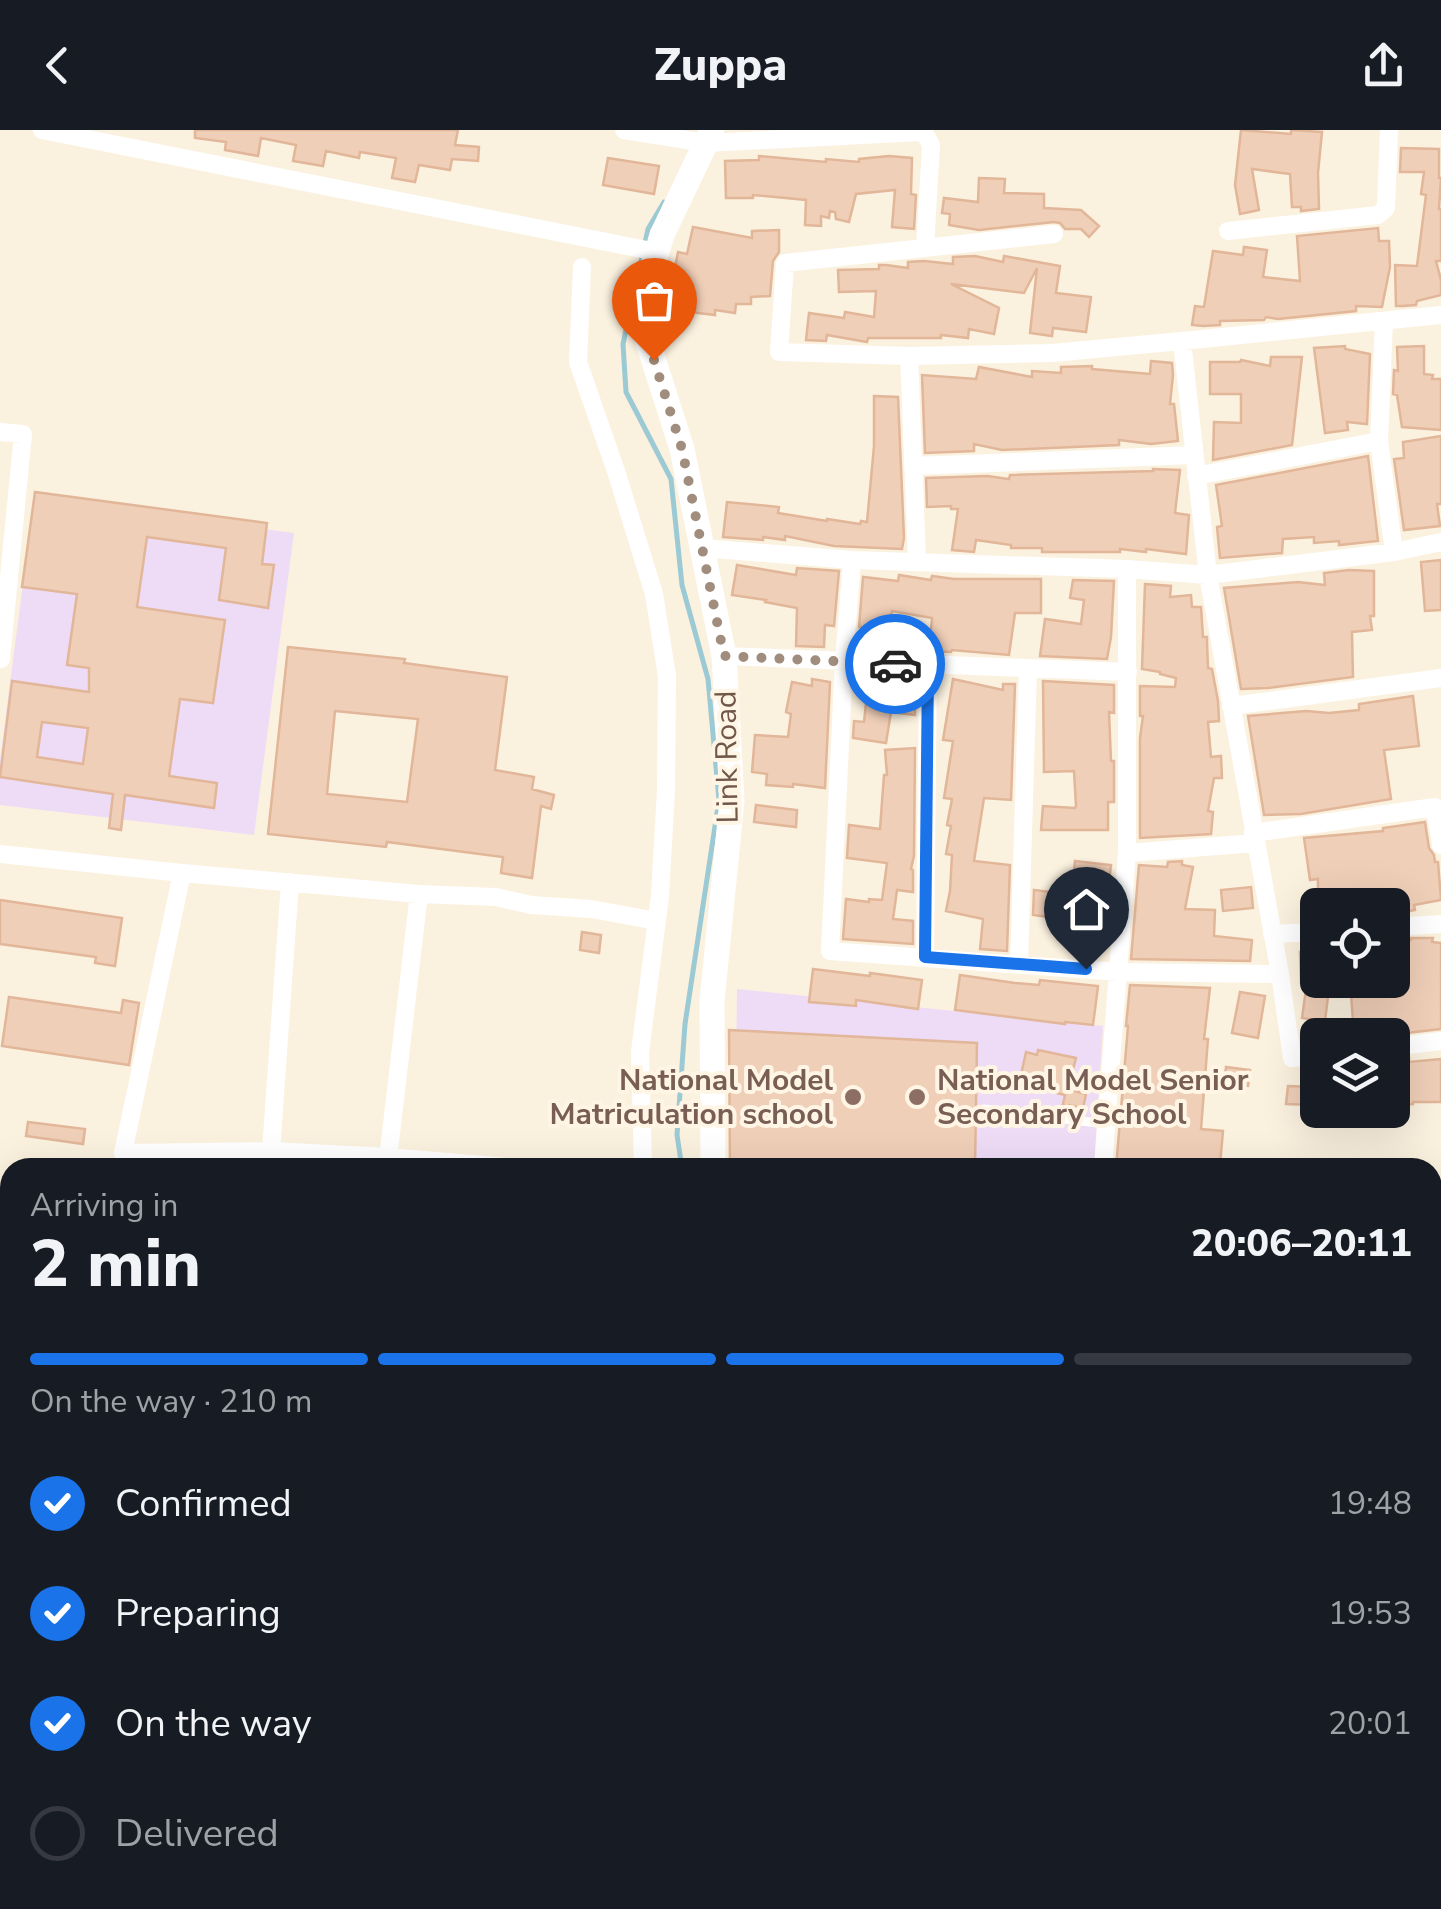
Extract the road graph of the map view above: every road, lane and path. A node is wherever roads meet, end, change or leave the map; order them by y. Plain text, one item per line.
1 (42, 130) edge
2 (624, 130) edge
3 (1389, 130) edge
4 (650, 132) edge
5 (931, 133) edge
6 (703, 139) edge
7 (1228, 231) dead end
8 (1054, 234) dead end
9 (925, 248) junction
10 (648, 250) junction
11 (582, 267) dead end
12 (1441, 315) edge
13 (1384, 321) junction
14 (1182, 340) junction
15 (909, 356) junction
16 (0, 432) edge
17 (1379, 441) junction
18 (1194, 455) junction
19 (913, 466) junction
20 (1196, 476) junction
21 (1441, 542) edge
22 (702, 548) junction
23 (1394, 552) junction
24 (852, 560) junction
25 (917, 560) junction
26 (1127, 569) junction
27 (1208, 575) junction
28 (724, 656) junction
29 (1, 659) edge
30 (844, 662) junction
31 (928, 666) junction
32 (1028, 668) junction
33 (1128, 672) junction
34 (1441, 678) edge
35 (1231, 706) junction
36 (1254, 838) junction
37 (1441, 845) edge
38 (1127, 853) junction
39 (0, 854) edge
40 (182, 873) junction
41 (290, 882) junction
42 (419, 894) junction
43 (656, 921) junction
44 (1441, 924) edge
45 (1410, 926) edge
46 (1300, 933) edge
47 (1272, 934) junction
48 (925, 957) junction
49 (1019, 964) junction
50 (1119, 972) junction
51 (1280, 974) junction
52 (1441, 1041) edge
53 (1410, 1045) edge
54 (1300, 1057) edge
55 (984, 1109) dead end
56 (1105, 1124) junction
57 (270, 1152) junction
58 (123, 1158) edge
59 (160, 1158) edge
60 (341, 1158) edge
61 (388, 1158) edge
62 (642, 1158) edge
63 (713, 1158) edge
64 (1103, 1158) edge

1 - 10 street
2 - 4 street
3 - 7 street
4 - 6 street
5 - 6 street
5 - 9 street
6 - 10 street, Link Road
8 - 9 street
9 - 15 street
10 - 22 street, Link Road
11 - 43 street
12 - 13 street
13 - 14 street
13 - 17 street
14 - 15 street
14 - 18 street
15 - 19 street
16 - 29 street
17 - 20 street
17 - 23 street
18 - 19 street
18 - 20 street
19 - 25 street
20 - 27 street
21 - 23 street
22 - 24 street
22 - 28 street, Link Road
23 - 27 street
24 - 25 street
24 - 30 street
25 - 26 street
26 - 27 street
26 - 33 street
27 - 35 street
28 - 30 street
28 - 63 street, Link Road
30 - 31 street
30 - 48 street
31 - 32 street
31 - 48 street
32 - 33 street
32 - 49 street
33 - 38 street
34 - 35 street
35 - 36 street
36 - 37 street
36 - 38 street
36 - 47 street
38 - 50 street
39 - 40 street
40 - 41 street
40 - 58 street
41 - 42 street
41 - 57 street
42 - 43 street
42 - 61 street
43 - 62 street
44 - 45 street
46 - 47 street
47 - 51 street
48 - 49 street
49 - 50 street
50 - 51 street
50 - 56 street
51 - 54 street
52 - 53 street
55 - 56 lane
56 - 64 street
57 - 59 street
57 - 60 street

